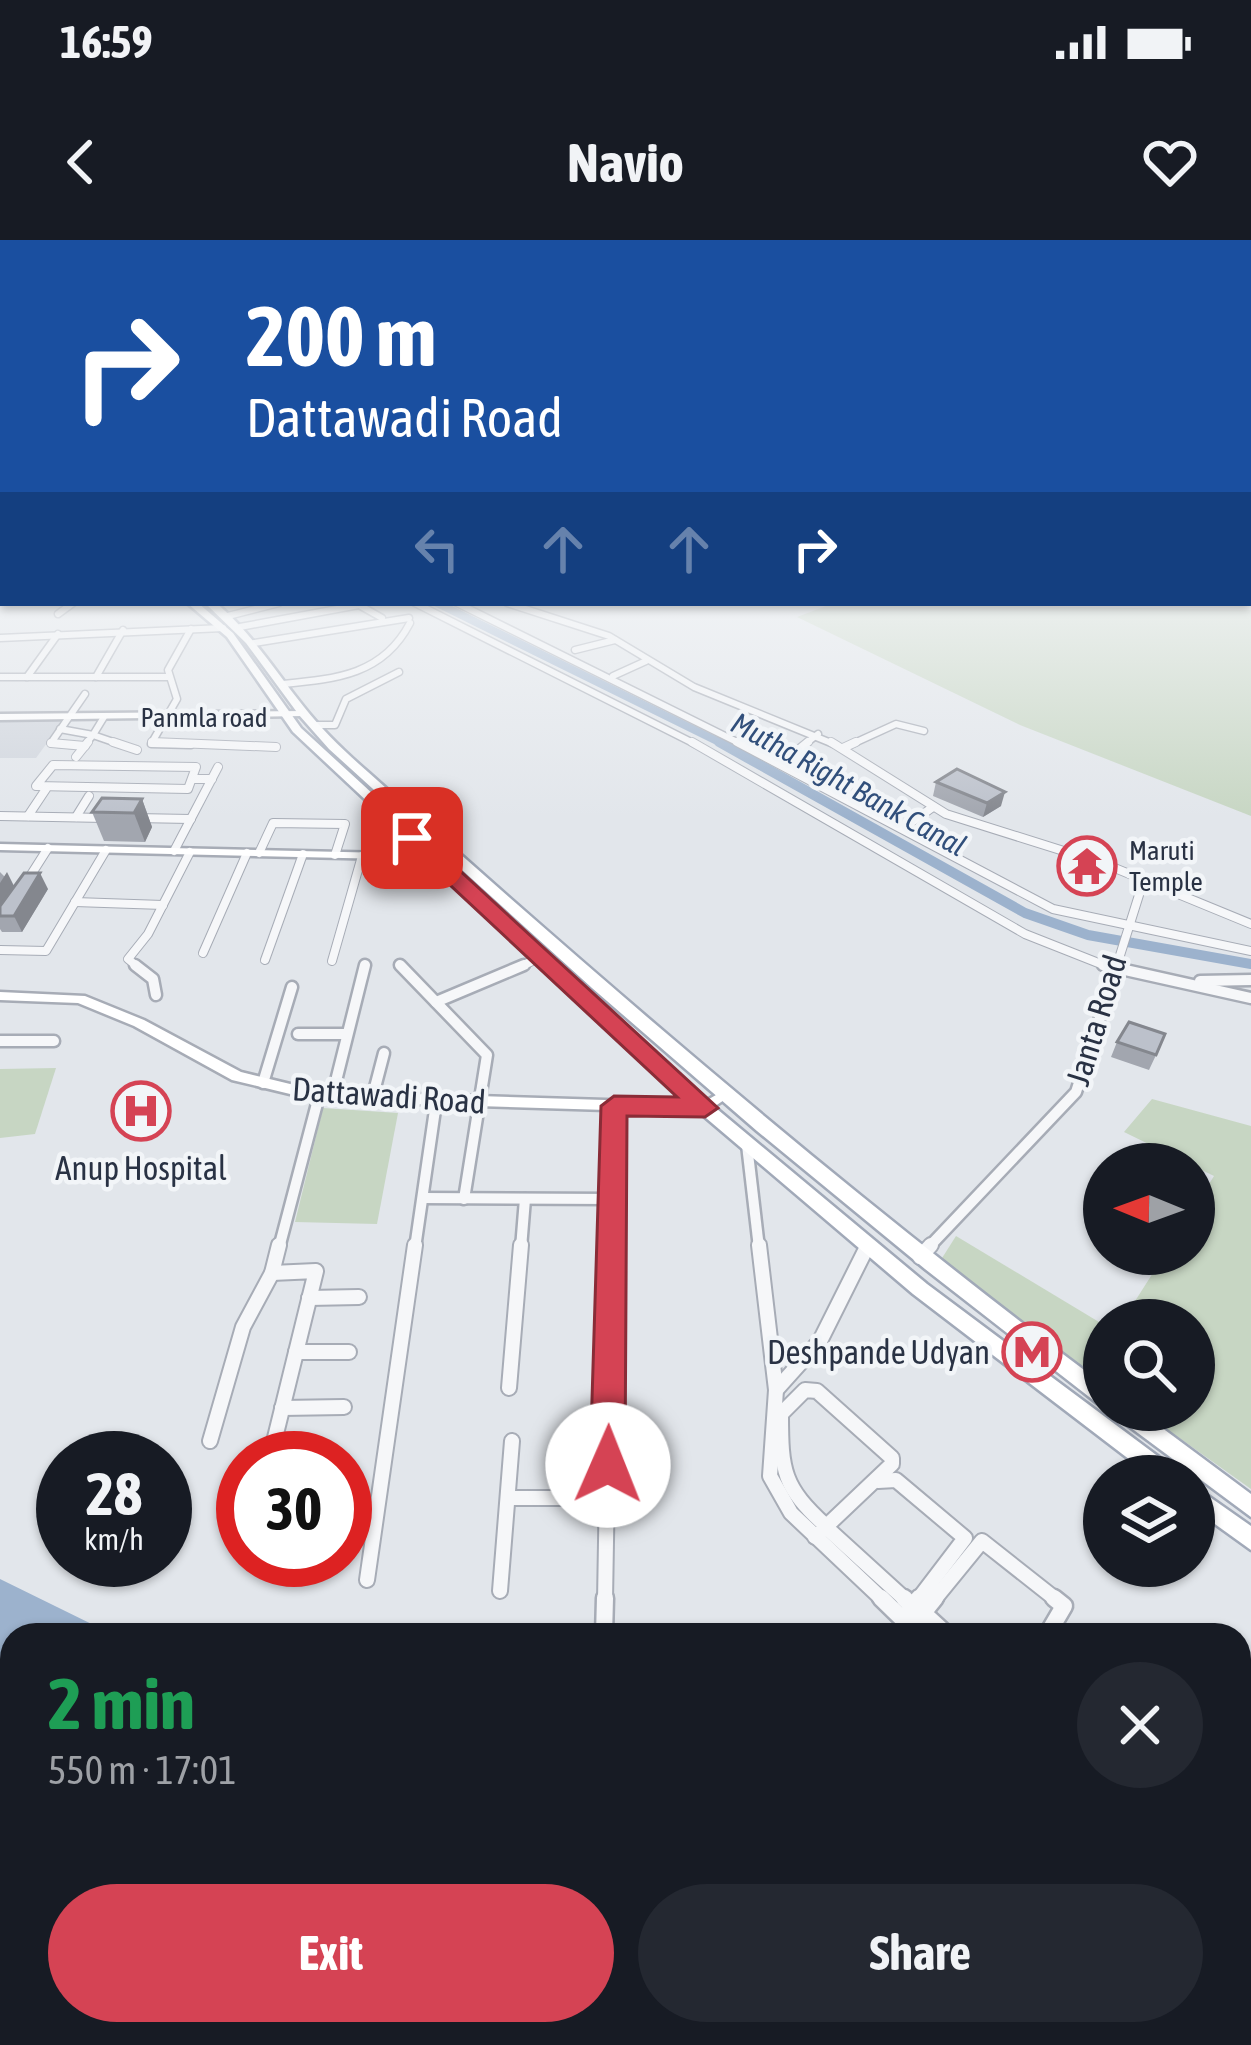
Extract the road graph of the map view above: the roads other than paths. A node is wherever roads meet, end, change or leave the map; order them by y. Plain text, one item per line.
1 (46, 651) edge
2 (111, 651) edge
3 (181, 651) edge
4 (251, 651) edge
5 (259, 651) edge
6 (394, 651) edge
7 (510, 651) edge
8 (560, 651) edge
9 (631, 651) edge
10 (646, 661) junction
11 (400, 672) dead end
12 (0, 676) edge
13 (613, 676) junction
14 (27, 677) junction
15 (96, 677) junction
16 (169, 677) junction
17 (282, 684) junction
18 (85, 694) dead end
19 (0, 717) edge
20 (69, 717) junction
21 (104, 717) junction
22 (167, 717) junction
23 (301, 718) junction
24 (60, 729) junction
25 (924, 731) dead end
26 (818, 734) junction
27 (93, 735) junction
28 (85, 746) junction
29 (275, 747) dead end
30 (843, 748) junction
31 (137, 750) dead end
32 (76, 757) dead end
33 (782, 763) junction
34 (218, 767) dead end
35 (194, 778) junction
36 (212, 779) junction
37 (46, 789) dead end
38 (89, 796) dead end
39 (933, 807) junction
40 (0, 816) edge
41 (28, 816) junction
42 (76, 817) junction
43 (190, 819) junction
44 (909, 824) dead end
45 (0, 847) edge
46 (48, 848) junction
47 (106, 850) junction
48 (174, 851) junction
49 (190, 851) junction
50 (253, 853) junction
51 (303, 854) junction
52 (335, 855) junction
53 (362, 856) junction
54 (432, 857) junction
55 (1138, 879) junction
56 (17, 897) edge
57 (75, 902) junction
58 (163, 904) junction
59 (1251, 924) edge
60 (1125, 925) junction
61 (0, 950) edge
62 (1251, 951) edge
63 (203, 953) dead end
64 (539, 958) junction
65 (265, 960) dead end
66 (332, 962) dead end
67 (364, 964) dead end
68 (400, 965) dead end
69 (1113, 965) junction
70 (1251, 980) edge
71 (1190, 982) junction
72 (292, 987) dead end
73 (156, 995) dead end
74 (0, 996) edge
75 (1251, 998) edge
76 (436, 1002) junction
77 (298, 1034) dead end
78 (347, 1034) junction
79 (0, 1041) edge
80 (54, 1041) dead end
81 (384, 1053) dead end
82 (262, 1083) junction
83 (723, 1096) junction
84 (326, 1097) junction
85 (372, 1100) junction
86 (436, 1103) junction
87 (482, 1104) junction
88 (614, 1106) junction
89 (705, 1108) junction
90 (747, 1141) junction
91 (423, 1198) junction
92 (464, 1199) junction
93 (525, 1199) junction
94 (613, 1199) junction
95 (868, 1244) junction
96 (920, 1258) junction
97 (272, 1273) junction
98 (359, 1297) dead end
99 (309, 1298) junction
100 (296, 1352) junction
101 (350, 1352) dead end
102 (1083, 1381) edge
103 (509, 1388) dead end
104 (776, 1390) junction
105 (344, 1407) dead end
106 (282, 1408) junction
107 (276, 1431) edge
108 (1149, 1431) edge
109 (210, 1441) dead end
110 (512, 1441) dead end
111 (1141, 1455) edge
112 (508, 1498) junction
113 (607, 1498) junction
114 (1251, 1507) edge
115 (1215, 1512) edge
116 (823, 1533) junction
117 (1251, 1539) edge
118 (372, 1546) edge
119 (500, 1591) dead end
120 (914, 1621) edge
121 (604, 1623) edge
122 (1054, 1623) edge

1 - 14 street
2 - 15 street
3 - 16 street
4 - 23 main road
5 - 17 main road
6 - 17 street
7 - 69 street
8 - 13 street
9 - 10 street
10 - 13 street
10 - 26 street
11 - 23 street
12 - 14 street
13 - 33 street
14 - 15 street
15 - 16 street
16 - 22 street
17 - 23 main road
18 - 20 street
19 - 20 street, Panmla road
20 - 21 street, Panmla road
20 - 24 street
21 - 22 street, Panmla road
21 - 27 street
22 - 23 street, Panmla road
22 - 29 street
23 - 54 main road
23 - 83 main road
24 - 27 street
24 - 28 street
25 - 30 street
26 - 30 street
26 - 33 street
27 - 28 street
27 - 31 street
28 - 32 street
30 - 39 street
33 - 60 street
34 - 36 street
35 - 35 street
35 - 36 street
36 - 43 street
37 - 41 street
38 - 42 street
39 - 44 street
39 - 55 street
40 - 41 street
41 - 42 street
42 - 43 street
43 - 48 street
45 - 46 street
46 - 47 street
46 - 56 street
47 - 48 street
47 - 57 street
48 - 49 street
49 - 50 street
49 - 58 street
50 - 51 street
50 - 52 street
50 - 63 street
51 - 52 street
51 - 65 street
52 - 53 street
53 - 54 street
53 - 66 street
54 - 64 main road
55 - 59 street
55 - 60 street
57 - 58 street
57 - 61 street
58 - 73 street
60 - 62 street, Janta Road
60 - 69 street, Janta Road
64 - 76 street
64 - 89 main road
67 - 78 street
68 - 76 street
69 - 71 street
69 - 96 street, Janta Road
70 - 71 street
71 - 75 street
72 - 82 street
74 - 82 street, Dattawadi Road
76 - 87 street
77 - 78 street
78 - 84 street
79 - 80 street
81 - 85 street
82 - 84 street, Dattawadi Road
83 - 89 street
83 - 96 main road
84 - 85 street, Dattawadi Road
84 - 97 street
85 - 86 street, Dattawadi Road
86 - 87 street, Dattawadi Road
86 - 91 street
87 - 88 street, Dattawadi Road
87 - 92 street
88 - 89 street, Dattawadi Road
88 - 94 street
89 - 90 main road
90 - 95 main road
90 - 104 street
91 - 92 street
91 - 118 street
92 - 93 street
93 - 94 street
93 - 103 street
94 - 113 street
95 - 104 street
95 - 111 main road
96 - 102 main road
97 - 99 street
97 - 109 street
98 - 99 street
99 - 100 street
100 - 101 street
100 - 106 street
104 - 116 street
105 - 106 street
106 - 107 street
108 - 114 main road
110 - 112 street
112 - 113 street
112 - 119 street
113 - 121 street
115 - 117 main road
116 - 116 street
116 - 120 street
116 - 120 street
120 - 122 street

